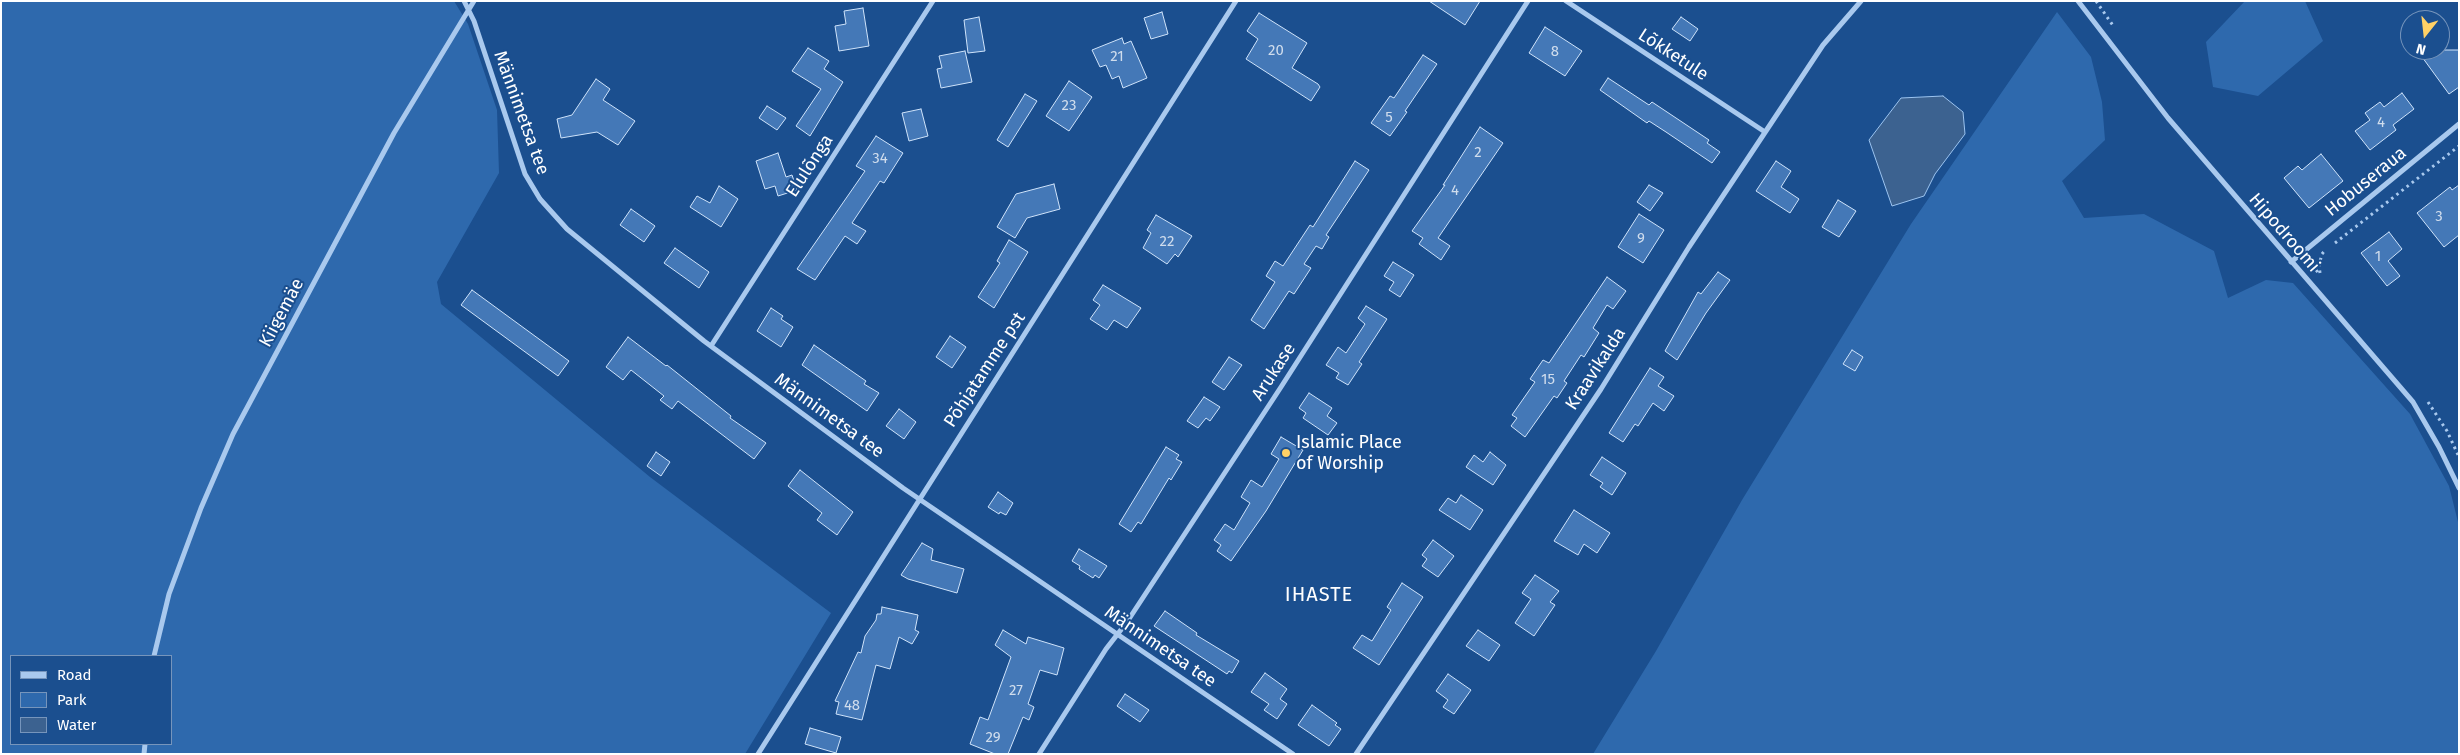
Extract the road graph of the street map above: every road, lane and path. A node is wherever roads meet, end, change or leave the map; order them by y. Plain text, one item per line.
1 (464, 1) edge
2 (474, 1) edge
3 (933, 1) edge
4 (1236, 1) edge
5 (1528, 1) edge
6 (1566, 1) edge
7 (1861, 1) edge
8 (2078, 1) edge
9 (468, 9) junction
10 (2459, 124) edge
11 (1765, 132) junction
12 (2459, 146) edge
13 (2290, 262) junction
14 (2320, 274) dead end
15 (711, 346) junction
16 (2459, 488) edge
17 (919, 498) junction
18 (1117, 634) junction
19 (154, 655) edge
20 (758, 754) edge
21 (1039, 754) edge
22 (1292, 754) edge
23 (1356, 754) edge

1 - 9 street, Männimetsa tee
2 - 9 street, Kiigemäe
3 - 15 street, Elulõnga
4 - 17 street, Põhjatamme pst
5 - 18 street, Arukase
6 - 11 street, Lõkketule
7 - 11 street, Kraavikalda
8 - 13 street, Hipodroomi
9 - 15 street, Männimetsa tee
9 - 19 street, Kiigemäe
10 - 13 street, Hobuseraua
11 - 23 street, Kraavikalda
12 - 14 path
13 - 16 street, Hipodroomi
15 - 17 street, Männimetsa tee
17 - 18 street, Männimetsa tee
17 - 20 street, Põhjatamme pst
18 - 21 street, Arukase
18 - 22 street, Männimetsa tee

